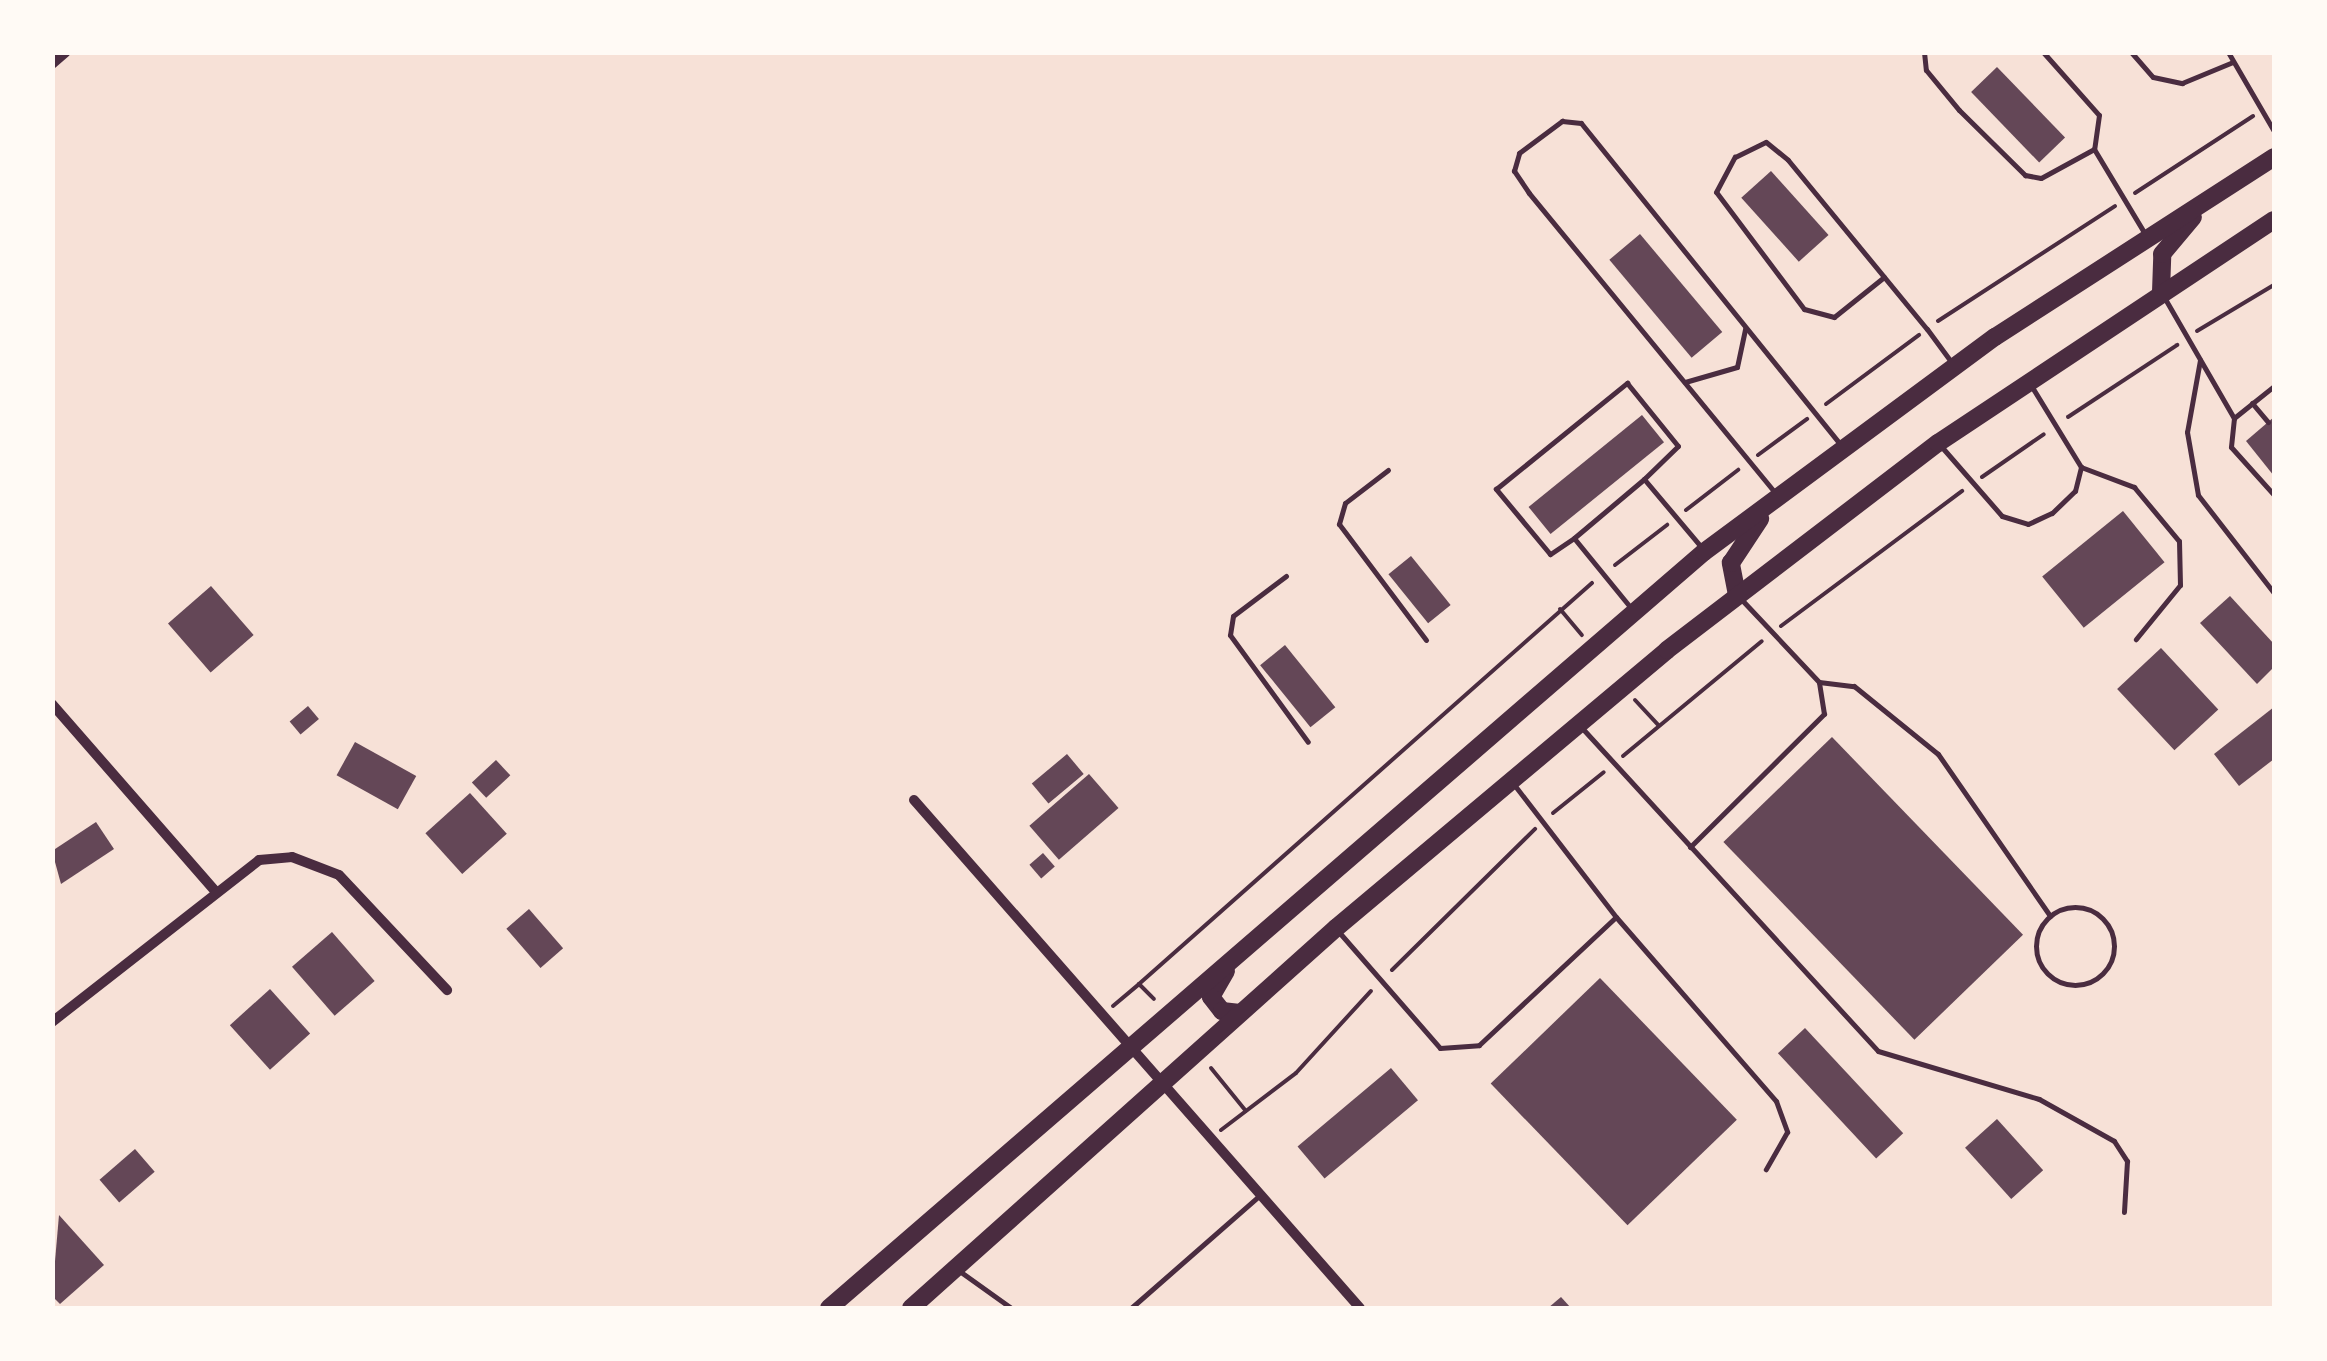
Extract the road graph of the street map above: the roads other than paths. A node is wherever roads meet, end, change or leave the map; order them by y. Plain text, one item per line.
1 (66, 52) edge
2 (1924, 52) edge
3 (2043, 52) edge
4 (2131, 52) edge
5 (2228, 52) edge
6 (2233, 62) junction
7 (52, 64) edge
8 (2274, 131) edge
9 (2094, 149) junction
10 (2274, 156) edge
11 (2218, 192) junction
12 (2274, 220) edge
13 (2147, 237) junction
14 (1884, 277) junction
15 (2161, 292) junction
16 (1745, 325) junction
17 (2200, 360) junction
18 (1954, 366) junction
19 (2027, 381) junction
20 (1685, 382) junction
21 (2274, 386) edge
22 (2252, 402) junction
23 (2234, 418) junction
24 (2268, 422) dead end
25 (1938, 443) junction
26 (1842, 447) junction
27 (2080, 467) junction
28 (1814, 468) junction
29 (1388, 470) dead end
30 (1644, 479) junction
31 (1778, 496) junction
32 (2274, 496) edge
33 (1574, 538) junction
34 (1704, 552) junction
35 (1286, 576) dead end
36 (2274, 593) edge
37 (1737, 595) junction
38 (1633, 610) junction
39 (2136, 639) dead end
40 (1426, 640) dead end
41 (1819, 682) junction
42 (52, 704) edge
43 (1577, 722) junction
44 (1308, 742) dead end
45 (1509, 778) junction
46 (914, 800) dead end
47 (1690, 847) junction
48 (215, 890) junction
49 (1277, 916) junction
50 (2050, 916) junction
51 (1616, 917) junction
52 (1336, 928) junction
53 (447, 990) dead end
54 (1240, 1012) junction
55 (52, 1022) edge
56 (1130, 1046) junction
57 (1161, 1081) junction
58 (1766, 1169) dead end
59 (1258, 1197) junction
60 (2124, 1212) dead end
61 (956, 1268) junction
62 (1352, 1306) edge
63 (829, 1308) edge
64 (910, 1308) edge
65 (1011, 1308) edge
66 (1131, 1308) edge

1 - 7 street
2 - 9 lane
3 - 9 lane
4 - 6 lane
5 - 6 lane
6 - 8 lane
9 - 13 lane
10 - 11 highway
11 - 13 highway
11 - 15 highway
12 - 15 highway
13 - 18 highway
14 - 14 lane
14 - 18 lane
15 - 17 lane
15 - 19 highway
16 - 20 lane
16 - 20 lane
16 - 26 lane
17 - 23 lane
17 - 36 lane
18 - 26 highway
19 - 25 highway
19 - 27 lane
20 - 31 lane
21 - 22 lane
22 - 23 lane
22 - 24 lane
23 - 32 lane
25 - 27 lane
25 - 37 highway
26 - 28 highway
27 - 39 lane
28 - 31 highway
28 - 37 highway
29 - 40 lane
30 - 33 lane
30 - 33 lane
30 - 34 lane
31 - 34 highway
33 - 38 lane
34 - 38 highway
35 - 44 lane
37 - 41 lane
37 - 43 highway
38 - 49 highway
41 - 47 lane
41 - 50 lane
42 - 48 street
43 - 45 highway
43 - 47 lane
45 - 51 lane
45 - 52 highway
46 - 56 street
47 - 60 lane
48 - 53 street
48 - 55 street
49 - 54 highway
49 - 56 highway
50 - 50 lane
51 - 52 lane
51 - 58 lane
52 - 54 highway
54 - 57 highway
56 - 57 street
56 - 63 highway
57 - 59 street
57 - 61 highway
59 - 62 street
59 - 66 lane
61 - 64 highway
61 - 65 lane

